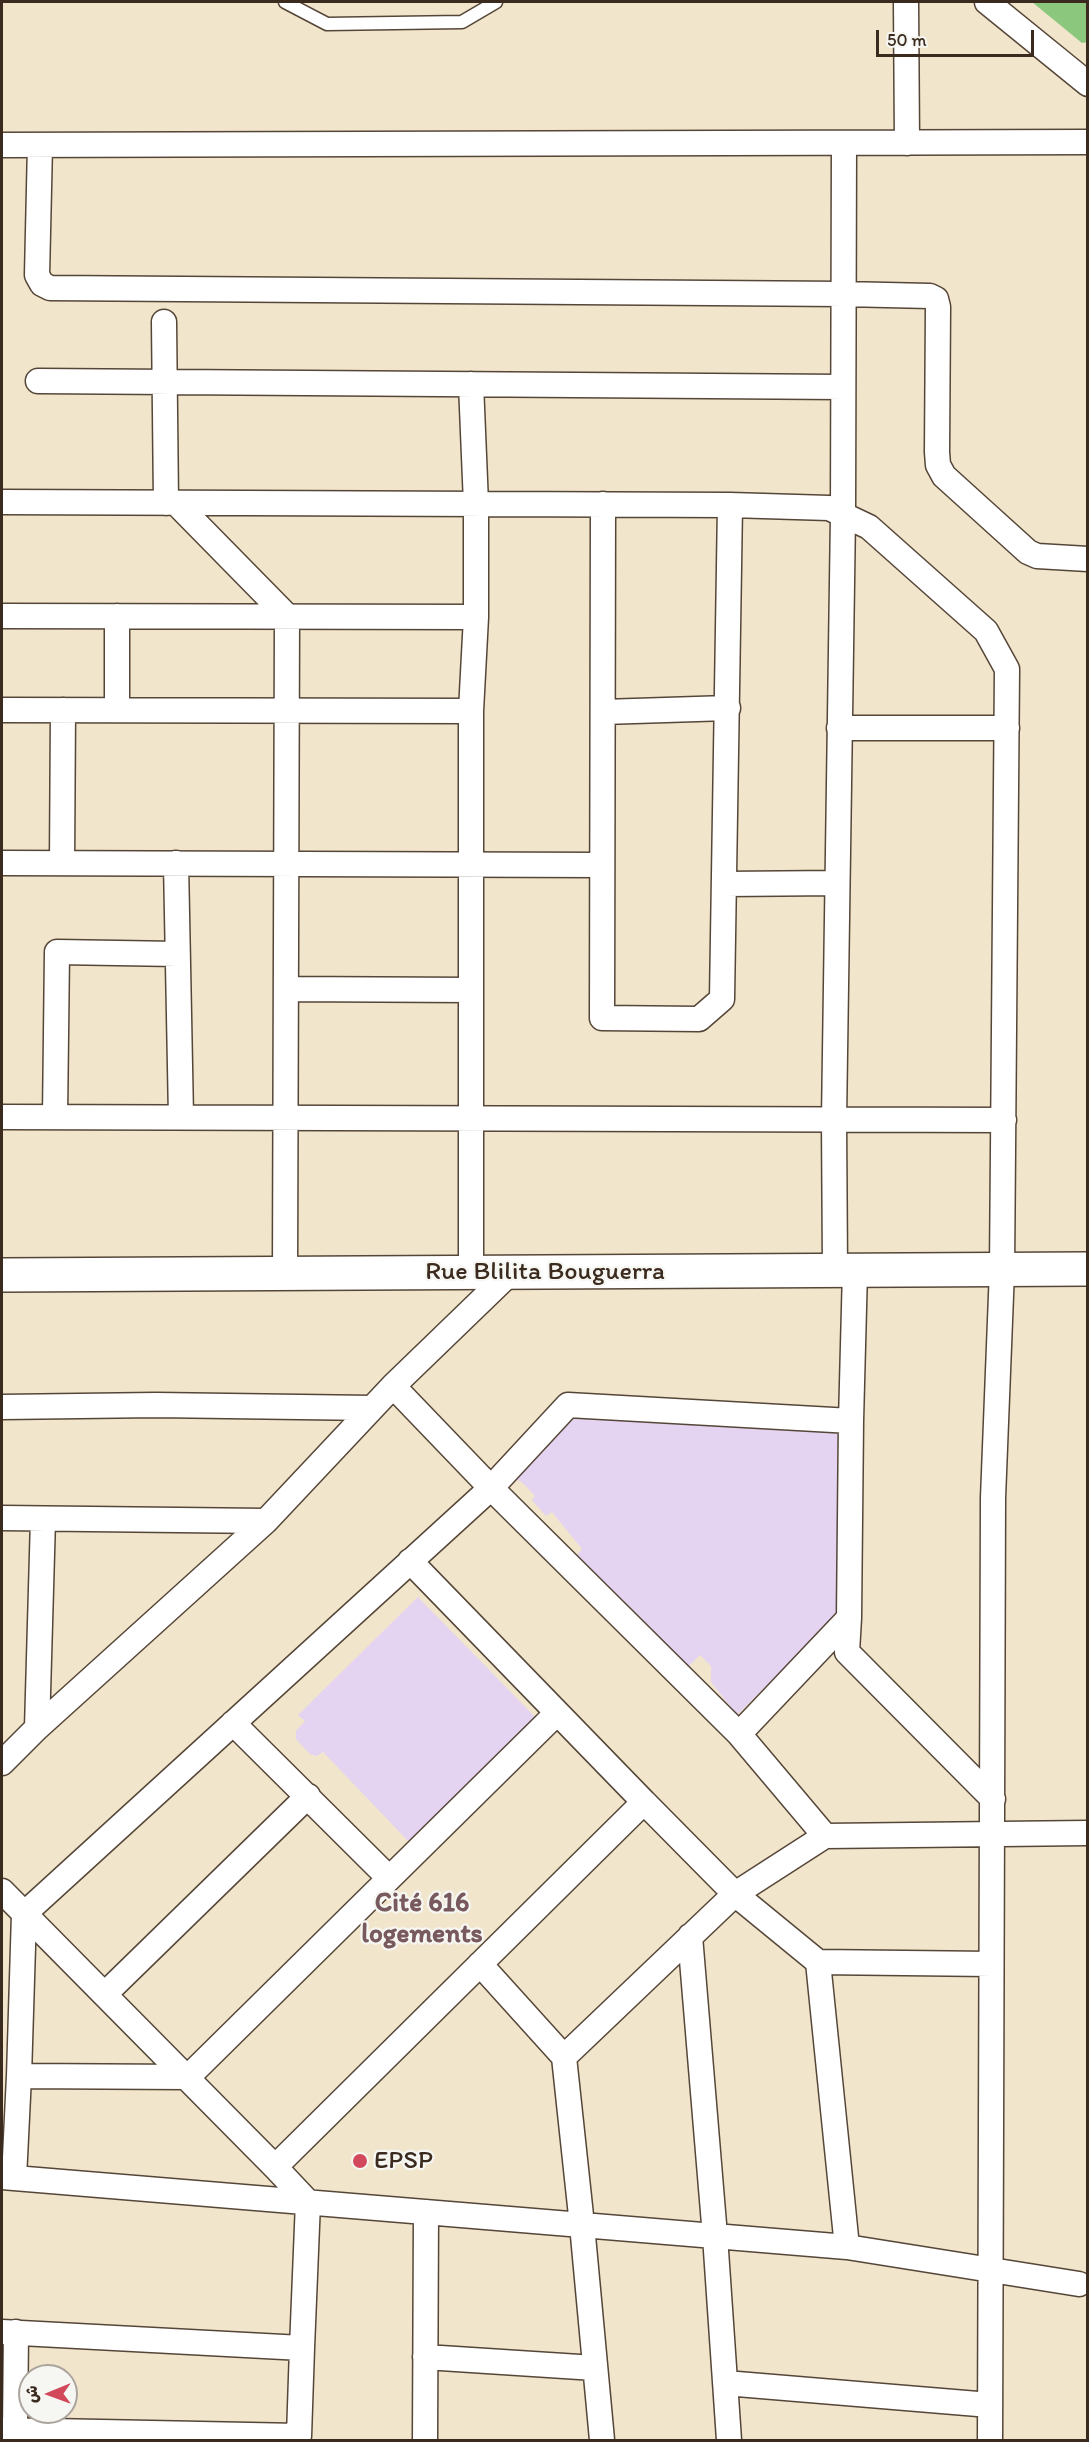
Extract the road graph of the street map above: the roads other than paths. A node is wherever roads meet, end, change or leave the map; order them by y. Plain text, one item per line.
1 (285, 2) edge
2 (496, 2) edge
3 (906, 2) edge
4 (987, 2) edge
5 (1088, 84) edge
6 (907, 142) junction
7 (1088, 142) edge
8 (844, 143) junction
9 (2, 145) edge
10 (40, 145) junction
11 (843, 294) junction
12 (164, 322) dead end
13 (38, 381) dead end
14 (163, 382) junction
15 (471, 384) junction
16 (843, 387) junction
17 (2, 502) edge
18 (171, 503) junction
19 (476, 504) junction
20 (603, 504) junction
21 (730, 505) junction
22 (843, 515) junction
23 (1088, 559) edge
24 (2, 615) edge
25 (117, 616) junction
26 (287, 616) junction
27 (476, 617) junction
28 (728, 708) junction
29 (2, 710) edge
30 (63, 710) junction
31 (117, 710) junction
32 (286, 711) junction
33 (471, 711) junction
34 (603, 712) junction
35 (840, 728) junction
36 (1006, 728) junction
37 (2, 863) edge
38 (62, 863) junction
39 (176, 864) junction
40 (286, 864) junction
41 (471, 865) junction
42 (602, 865) junction
43 (837, 882) junction
44 (724, 885) junction
45 (177, 954) junction
46 (286, 989) junction
47 (471, 990) junction
48 (2, 1117) edge
49 (55, 1117) junction
50 (181, 1117) junction
51 (285, 1118) junction
52 (470, 1119) junction
53 (834, 1120) junction
54 (1004, 1120) junction
55 (1088, 1269) edge
56 (845, 1270) junction
57 (1002, 1270) junction
58 (471, 1272) junction
59 (511, 1272) junction
60 (285, 1273) junction
61 (2, 1275) edge
62 (393, 1386) junction
63 (2, 1407) edge
64 (372, 1408) junction
65 (851, 1420) junction
66 (491, 1488) junction
67 (2, 1518) edge
68 (43, 1519) junction
69 (266, 1521) junction
70 (410, 1561) junction
71 (839, 1644) junction
72 (557, 1713) junction
73 (233, 1723) junction
74 (37, 1728) junction
75 (739, 1734) junction
76 (2, 1763) edge
77 (308, 1796) junction
78 (993, 1799) junction
79 (645, 1802) junction
80 (1088, 1833) edge
81 (992, 1834) junction
82 (825, 1836) junction
83 (389, 1878) junction
84 (2, 1891) edge
85 (735, 1894) junction
86 (24, 1914) junction
87 (690, 1936) junction
88 (818, 1962) junction
89 (480, 1964) junction
90 (991, 1964) junction
91 (105, 1995) junction
92 (564, 2057) junction
93 (19, 2076) junction
94 (188, 2077) junction
95 (275, 2166) junction
96 (8, 2178) edge
97 (308, 2202) junction
98 (426, 2212) junction
99 (582, 2225) junction
100 (715, 2236) junction
101 (847, 2247) junction
102 (990, 2269) junction
103 (1079, 2284) dead end
104 (9, 2332) edge
105 (302, 2348) junction
106 (425, 2357) junction
107 (595, 2368) junction
108 (725, 2383) junction
109 (990, 2405) junction
110 (8, 2430) edge
111 (60, 2436) edge
112 (299, 2438) edge
113 (425, 2440) edge
114 (602, 2440) edge
115 (729, 2440) edge
116 (990, 2440) edge

1 - 2 lane
3 - 6 street
4 - 5 street
6 - 7 street
6 - 8 street
8 - 10 street
8 - 11 street
9 - 10 street
10 - 11 street
11 - 16 street
11 - 23 street
12 - 14 street
13 - 14 street
14 - 15 street
14 - 18 street
15 - 16 street
15 - 19 street
16 - 22 street
17 - 18 street
18 - 19 street
18 - 26 street
19 - 20 street
19 - 27 street
20 - 21 street
20 - 34 street
21 - 22 street
21 - 28 street
22 - 35 street
22 - 36 street
24 - 25 street
25 - 26 street
25 - 31 street
26 - 27 street
26 - 32 street
27 - 33 street
28 - 34 street
28 - 44 street
29 - 30 street
30 - 31 street
30 - 38 street
31 - 32 street
32 - 33 street
32 - 40 street
33 - 41 street
34 - 42 street
35 - 36 street
35 - 43 street
36 - 54 street
37 - 38 street
38 - 39 street
39 - 40 street
39 - 45 street
40 - 41 street
40 - 46 street
41 - 42 street
41 - 47 street
42 - 44 street
43 - 44 street
43 - 53 street
45 - 49 street
45 - 50 street
46 - 47 street
46 - 51 street
47 - 52 street
48 - 49 street
49 - 50 street
50 - 51 street
51 - 52 street
51 - 60 street
52 - 53 street
52 - 58 street
53 - 54 street
53 - 56 street
54 - 57 street
55 - 57 street, Rue Blilita Bouguerra
56 - 57 street, Rue Blilita Bouguerra
56 - 59 street, Rue Blilita Bouguerra
56 - 65 street
57 - 78 street
58 - 59 street, Rue Blilita Bouguerra
58 - 60 street, Rue Blilita Bouguerra
59 - 62 street
60 - 61 street, Rue Blilita Bouguerra
62 - 64 street
62 - 66 street
63 - 64 street
64 - 69 street
65 - 66 street
65 - 71 street
66 - 70 street
66 - 75 street
67 - 68 street
68 - 69 street
68 - 74 street
69 - 74 street
70 - 72 street
70 - 73 street
71 - 75 street
71 - 78 street
72 - 79 street
72 - 83 street
73 - 77 street
73 - 86 street
74 - 76 street
75 - 82 street
77 - 83 street
77 - 91 street
78 - 81 street
79 - 85 street
79 - 89 street
80 - 81 street
81 - 82 street
81 - 90 street
82 - 85 street
83 - 94 street
84 - 86 street
85 - 87 street
85 - 88 street
86 - 91 street
86 - 93 street
87 - 92 street
87 - 100 street
88 - 90 street
88 - 101 street
89 - 92 street
89 - 95 street
90 - 102 street
91 - 94 street
92 - 99 street
93 - 94 street
93 - 96 street
94 - 95 street
95 - 97 street
96 - 97 street
97 - 98 street
97 - 105 street
98 - 99 street
98 - 106 street
99 - 100 street
99 - 107 street
100 - 101 street
100 - 108 street
101 - 102 street
102 - 103 street
102 - 109 street
104 - 105 street
104 - 110 street
105 - 112 street
106 - 107 street
106 - 113 street
107 - 114 street
108 - 109 street
108 - 115 street
109 - 116 street
110 - 111 street
111 - 112 street

